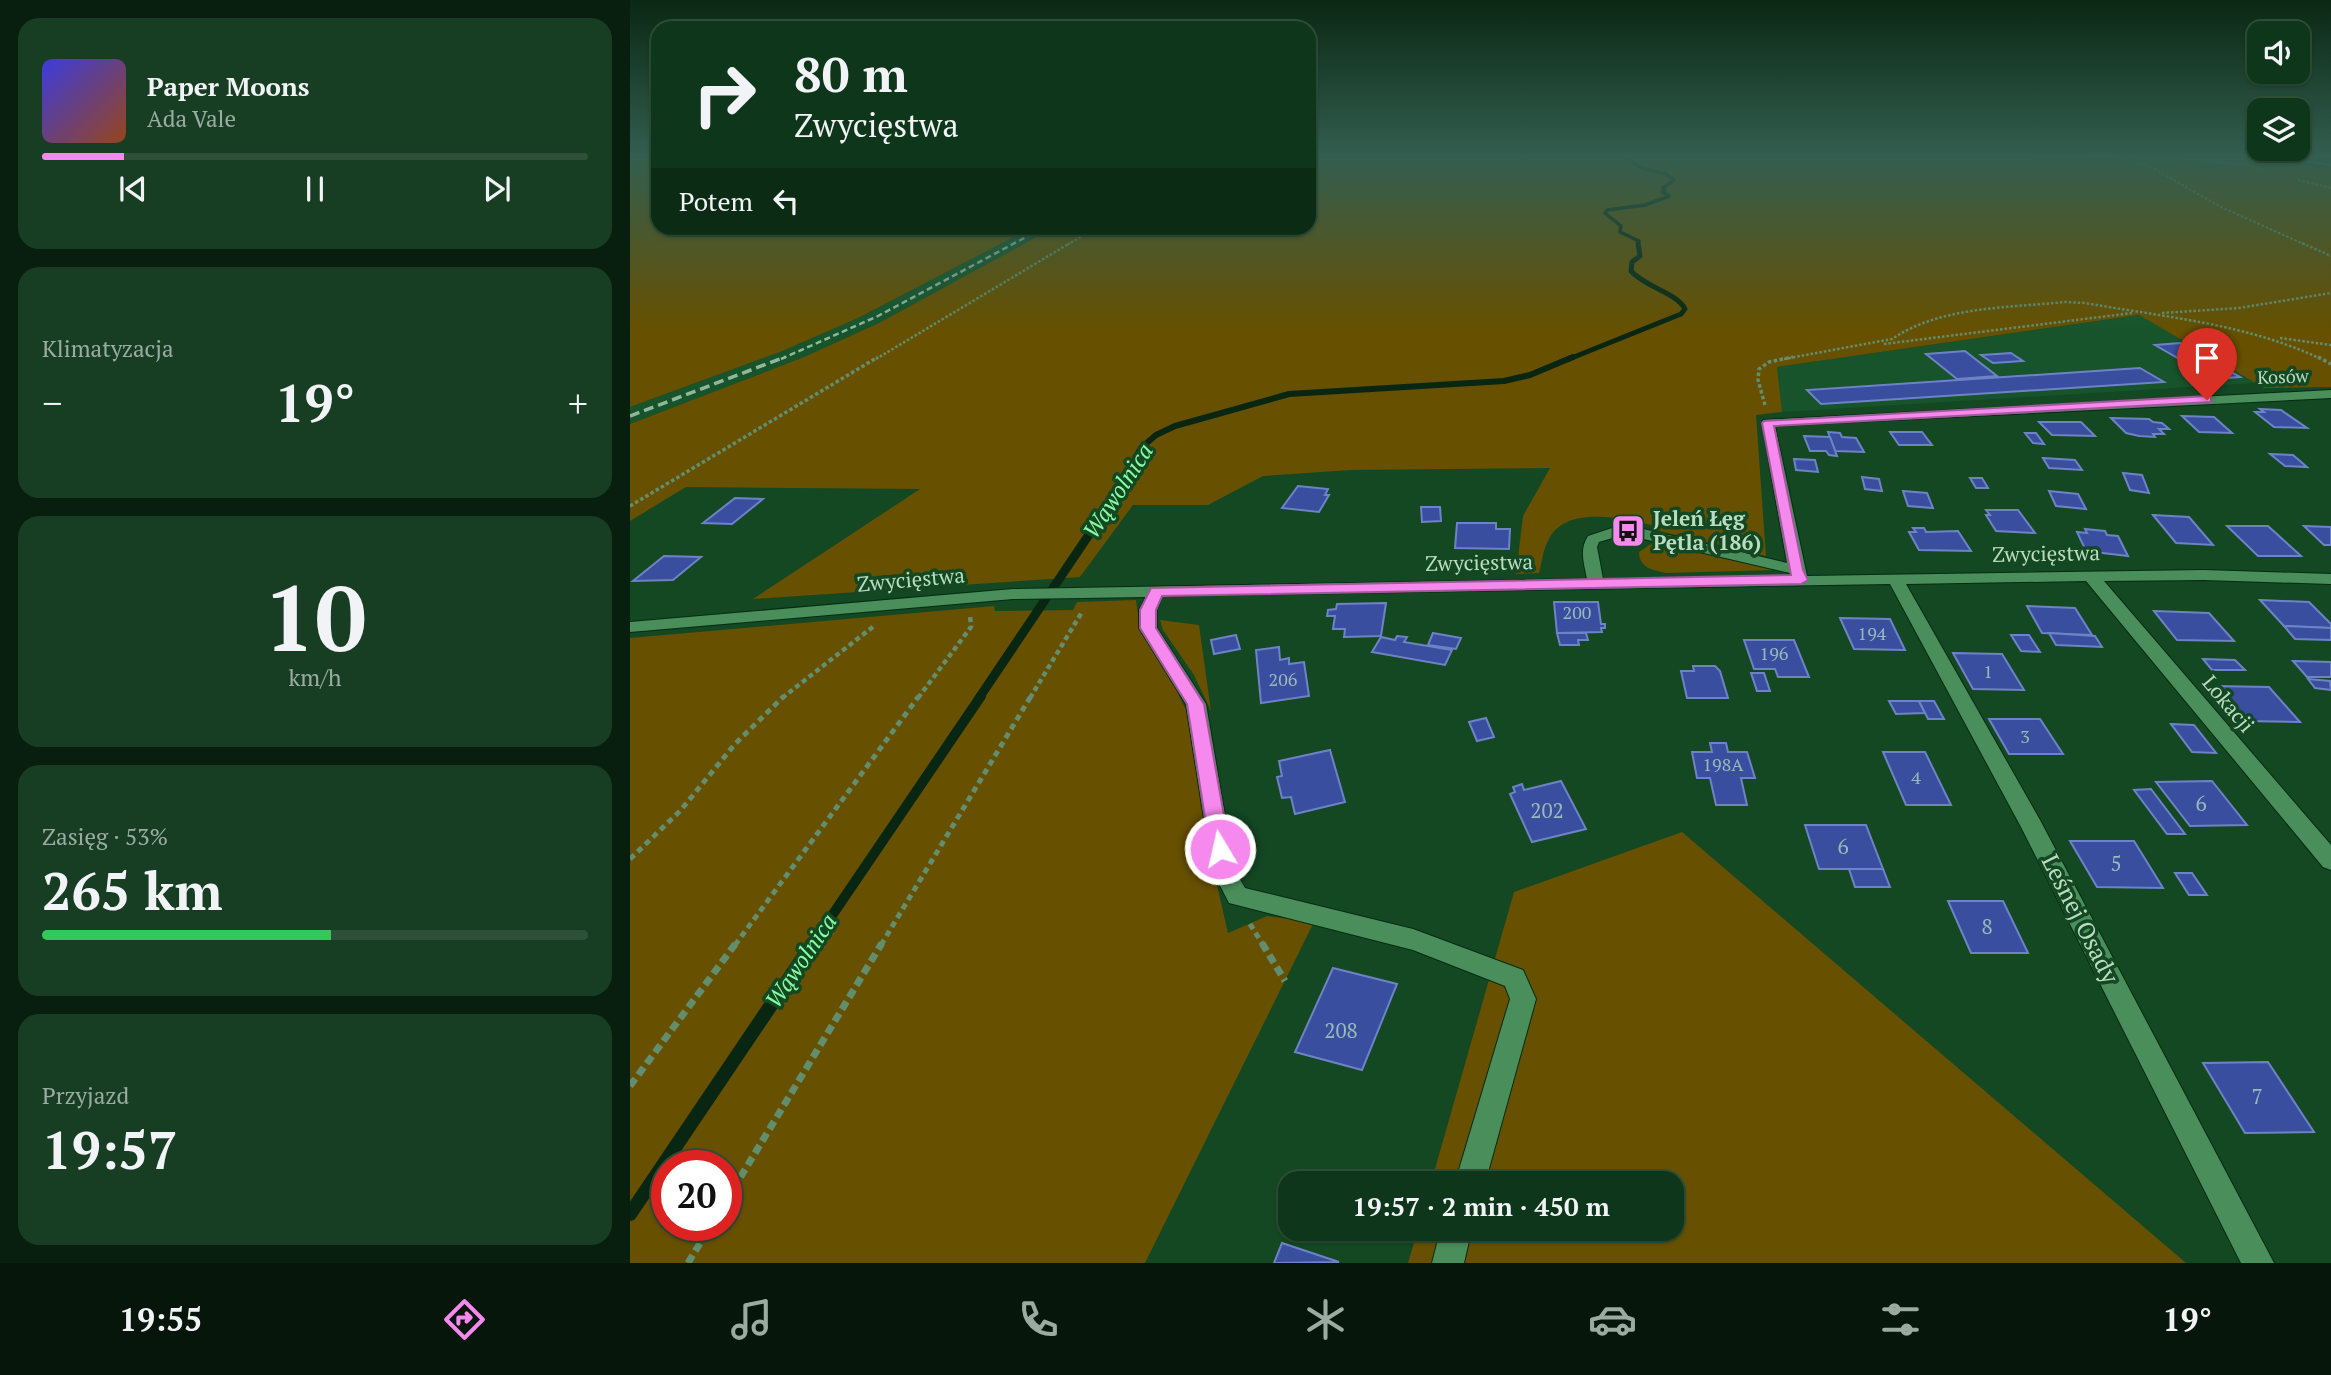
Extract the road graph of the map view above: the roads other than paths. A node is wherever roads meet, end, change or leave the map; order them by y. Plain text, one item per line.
1 (2331, 394) edge
2 (1798, 575) junction
3 (2091, 576) junction
4 (1895, 579) junction
5 (2331, 579) edge
6 (1597, 584) junction
7 (1156, 592) junction
8 (630, 627) edge
9 (2331, 861) edge
10 (1474, 1171) edge
11 (1454, 1241) edge
12 (1448, 1263) edge
13 (2258, 1263) edge

1 - 2 street, Kosów
2 - 4 street, Zwycięstwa
2 - 6 street, Zwycięstwa
2 - 6 street
3 - 4 street, Zwycięstwa
3 - 5 street, Zwycięstwa
3 - 9 street, Lokacji
4 - 13 street, Leśnej Osady
6 - 7 street, Zwycięstwa
7 - 8 street, Zwycięstwa
7 - 10 street
11 - 12 street

